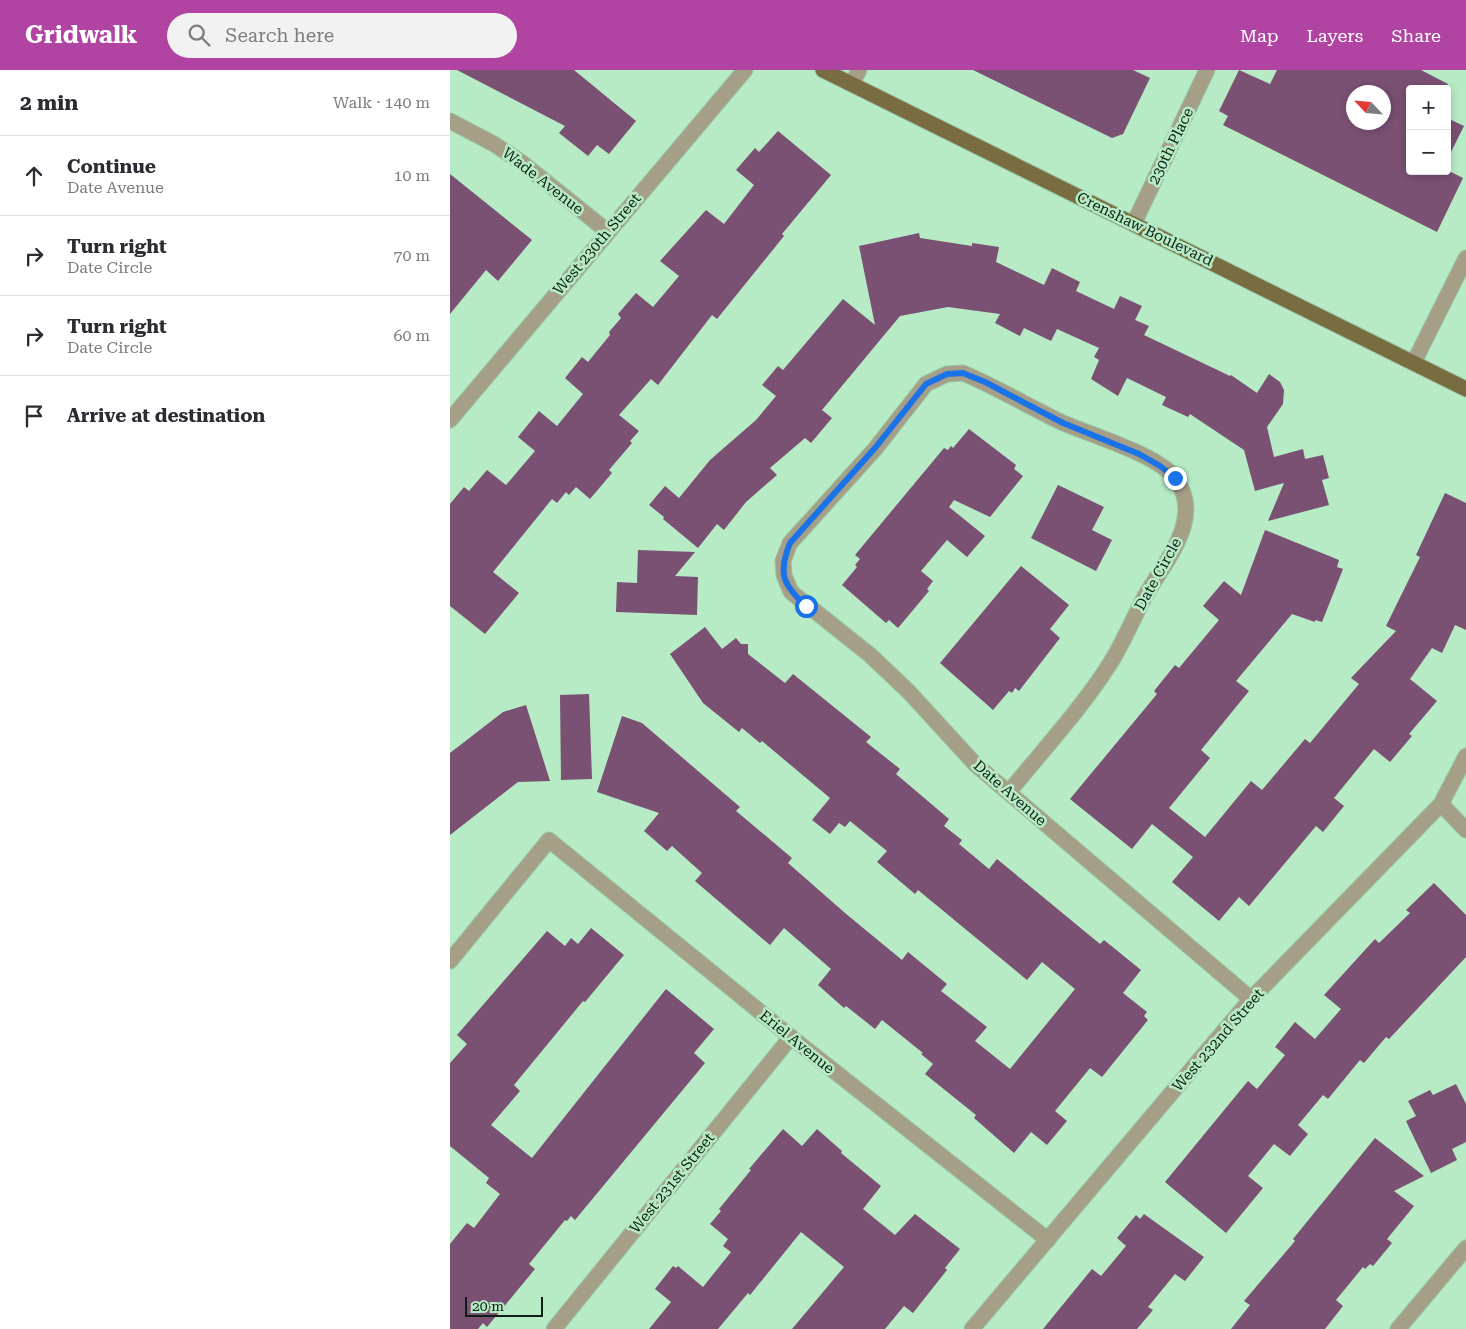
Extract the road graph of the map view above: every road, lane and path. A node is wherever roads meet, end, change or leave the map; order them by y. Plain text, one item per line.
1 (745, 70) edge
2 (823, 70) edge
3 (859, 70) edge
4 (1208, 70) edge
5 (852, 84) junction
6 (450, 121) edge
7 (1134, 223) junction
8 (607, 232) junction
9 (1466, 258) edge
10 (1414, 362) junction
11 (1466, 389) edge
12 (450, 420) edge
13 (784, 575) joint
14 (1466, 756) edge
15 (1009, 792) junction
16 (1441, 804) junction
17 (1466, 830) edge
18 (450, 962) edge
19 (1251, 999) junction
20 (791, 1037) junction
21 (1048, 1240) junction
22 (1466, 1248) edge
23 (554, 1329) edge
24 (972, 1329) edge
25 (1398, 1329) edge

1 - 8 street, West 230th Street
2 - 5 main road, Crenshaw Boulevard
3 - 5 street
4 - 7 street, 230th Place
5 - 7 main road, Crenshaw Boulevard
6 - 8 street, Wade Avenue
7 - 10 main road, Crenshaw Boulevard
8 - 12 street, West 230th Street
9 - 10 street
10 - 11 main road, Crenshaw Boulevard
13 - 15 street, Date Avenue
13 - 15 street, Date Circle
14 - 16 street, West 232nd Street
15 - 19 street, Date Avenue
16 - 17 street
16 - 19 street, West 232nd Street
18 - 20 street, Eriel Avenue
19 - 21 street, West 232nd Street
20 - 21 street, Eriel Avenue
20 - 23 street, West 231st Street
21 - 24 street, West 232nd Street
22 - 25 street

